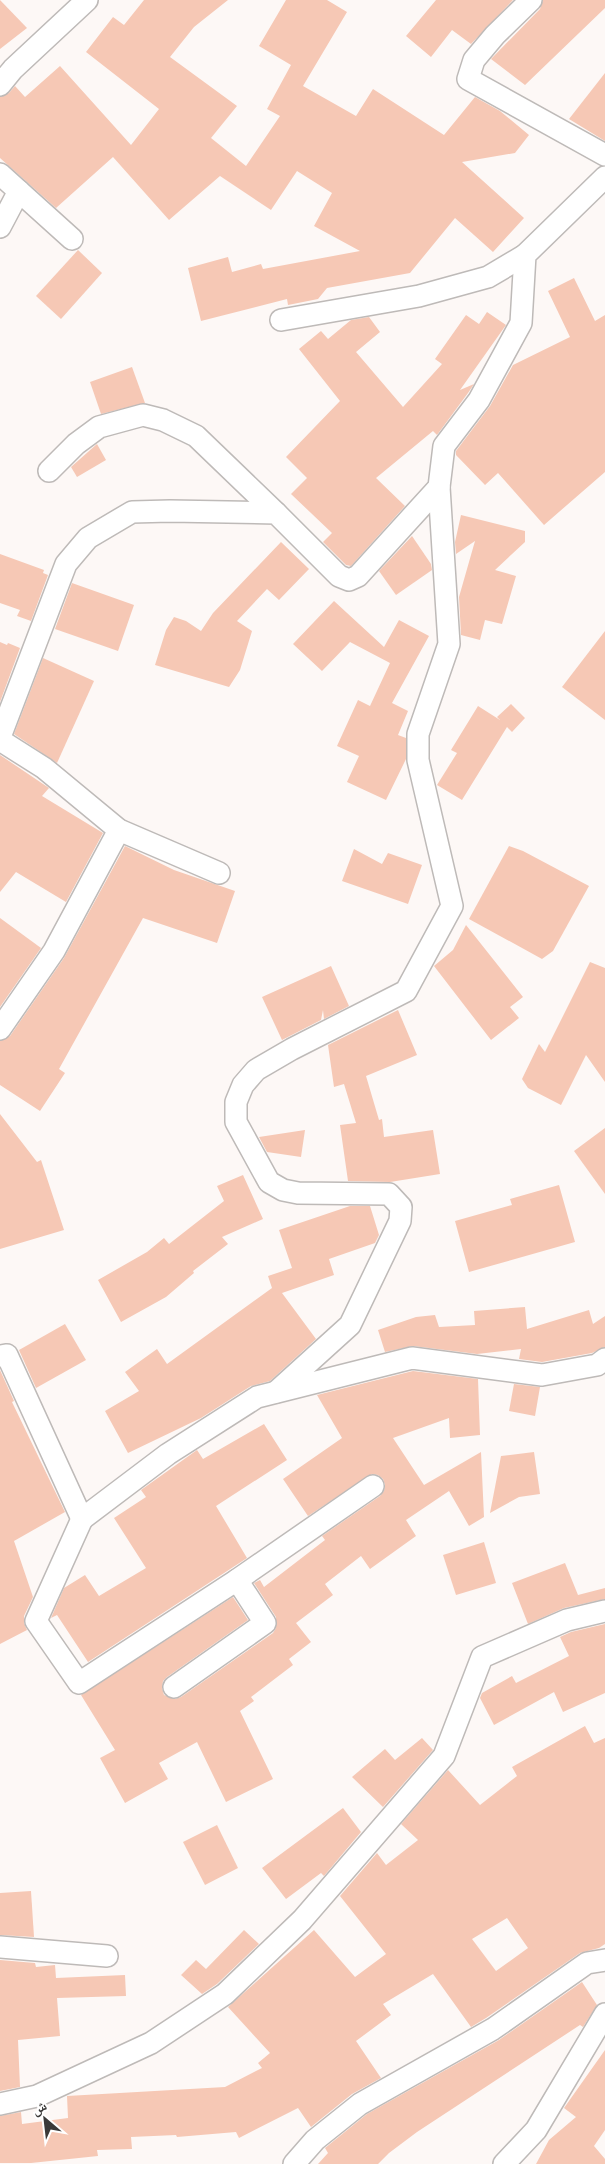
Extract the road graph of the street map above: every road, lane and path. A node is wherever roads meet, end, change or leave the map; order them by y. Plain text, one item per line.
1 (87, 0) edge
2 (531, 0) edge
3 (4, 71) edge
4 (605, 156) edge
5 (0, 174) edge
6 (605, 177) edge
7 (19, 191) junction
8 (0, 227) edge
9 (72, 239) dead end
10 (525, 255) junction
11 (281, 320) dead end
12 (49, 471) dead end
13 (439, 487) junction
14 (276, 513) junction
15 (0, 738) edge
16 (119, 830) junction
17 (219, 873) dead end
18 (0, 1029) edge
19 (2, 1351) edge
20 (605, 1359) edge
21 (276, 1392) junction
22 (373, 1486) dead end
23 (82, 1518) junction
24 (237, 1580) junction
25 (605, 1611) edge
26 (174, 1687) dead end
27 (0, 1947) edge
28 (107, 1956) dead end
29 (605, 1960) edge
30 (605, 2014) edge
31 (0, 2104) edge
32 (294, 2164) edge
33 (504, 2164) edge

1 - 3 street
2 - 4 street
5 - 7 street
6 - 10 street
7 - 8 street
7 - 9 street
10 - 11 street
10 - 13 street
12 - 14 street
13 - 14 street
13 - 21 street
14 - 15 street
15 - 16 street
16 - 17 street
16 - 18 street
19 - 23 street
20 - 21 street
21 - 23 street
22 - 24 street
23 - 24 street
24 - 26 street
25 - 31 street
27 - 28 street
29 - 32 street
30 - 33 street

